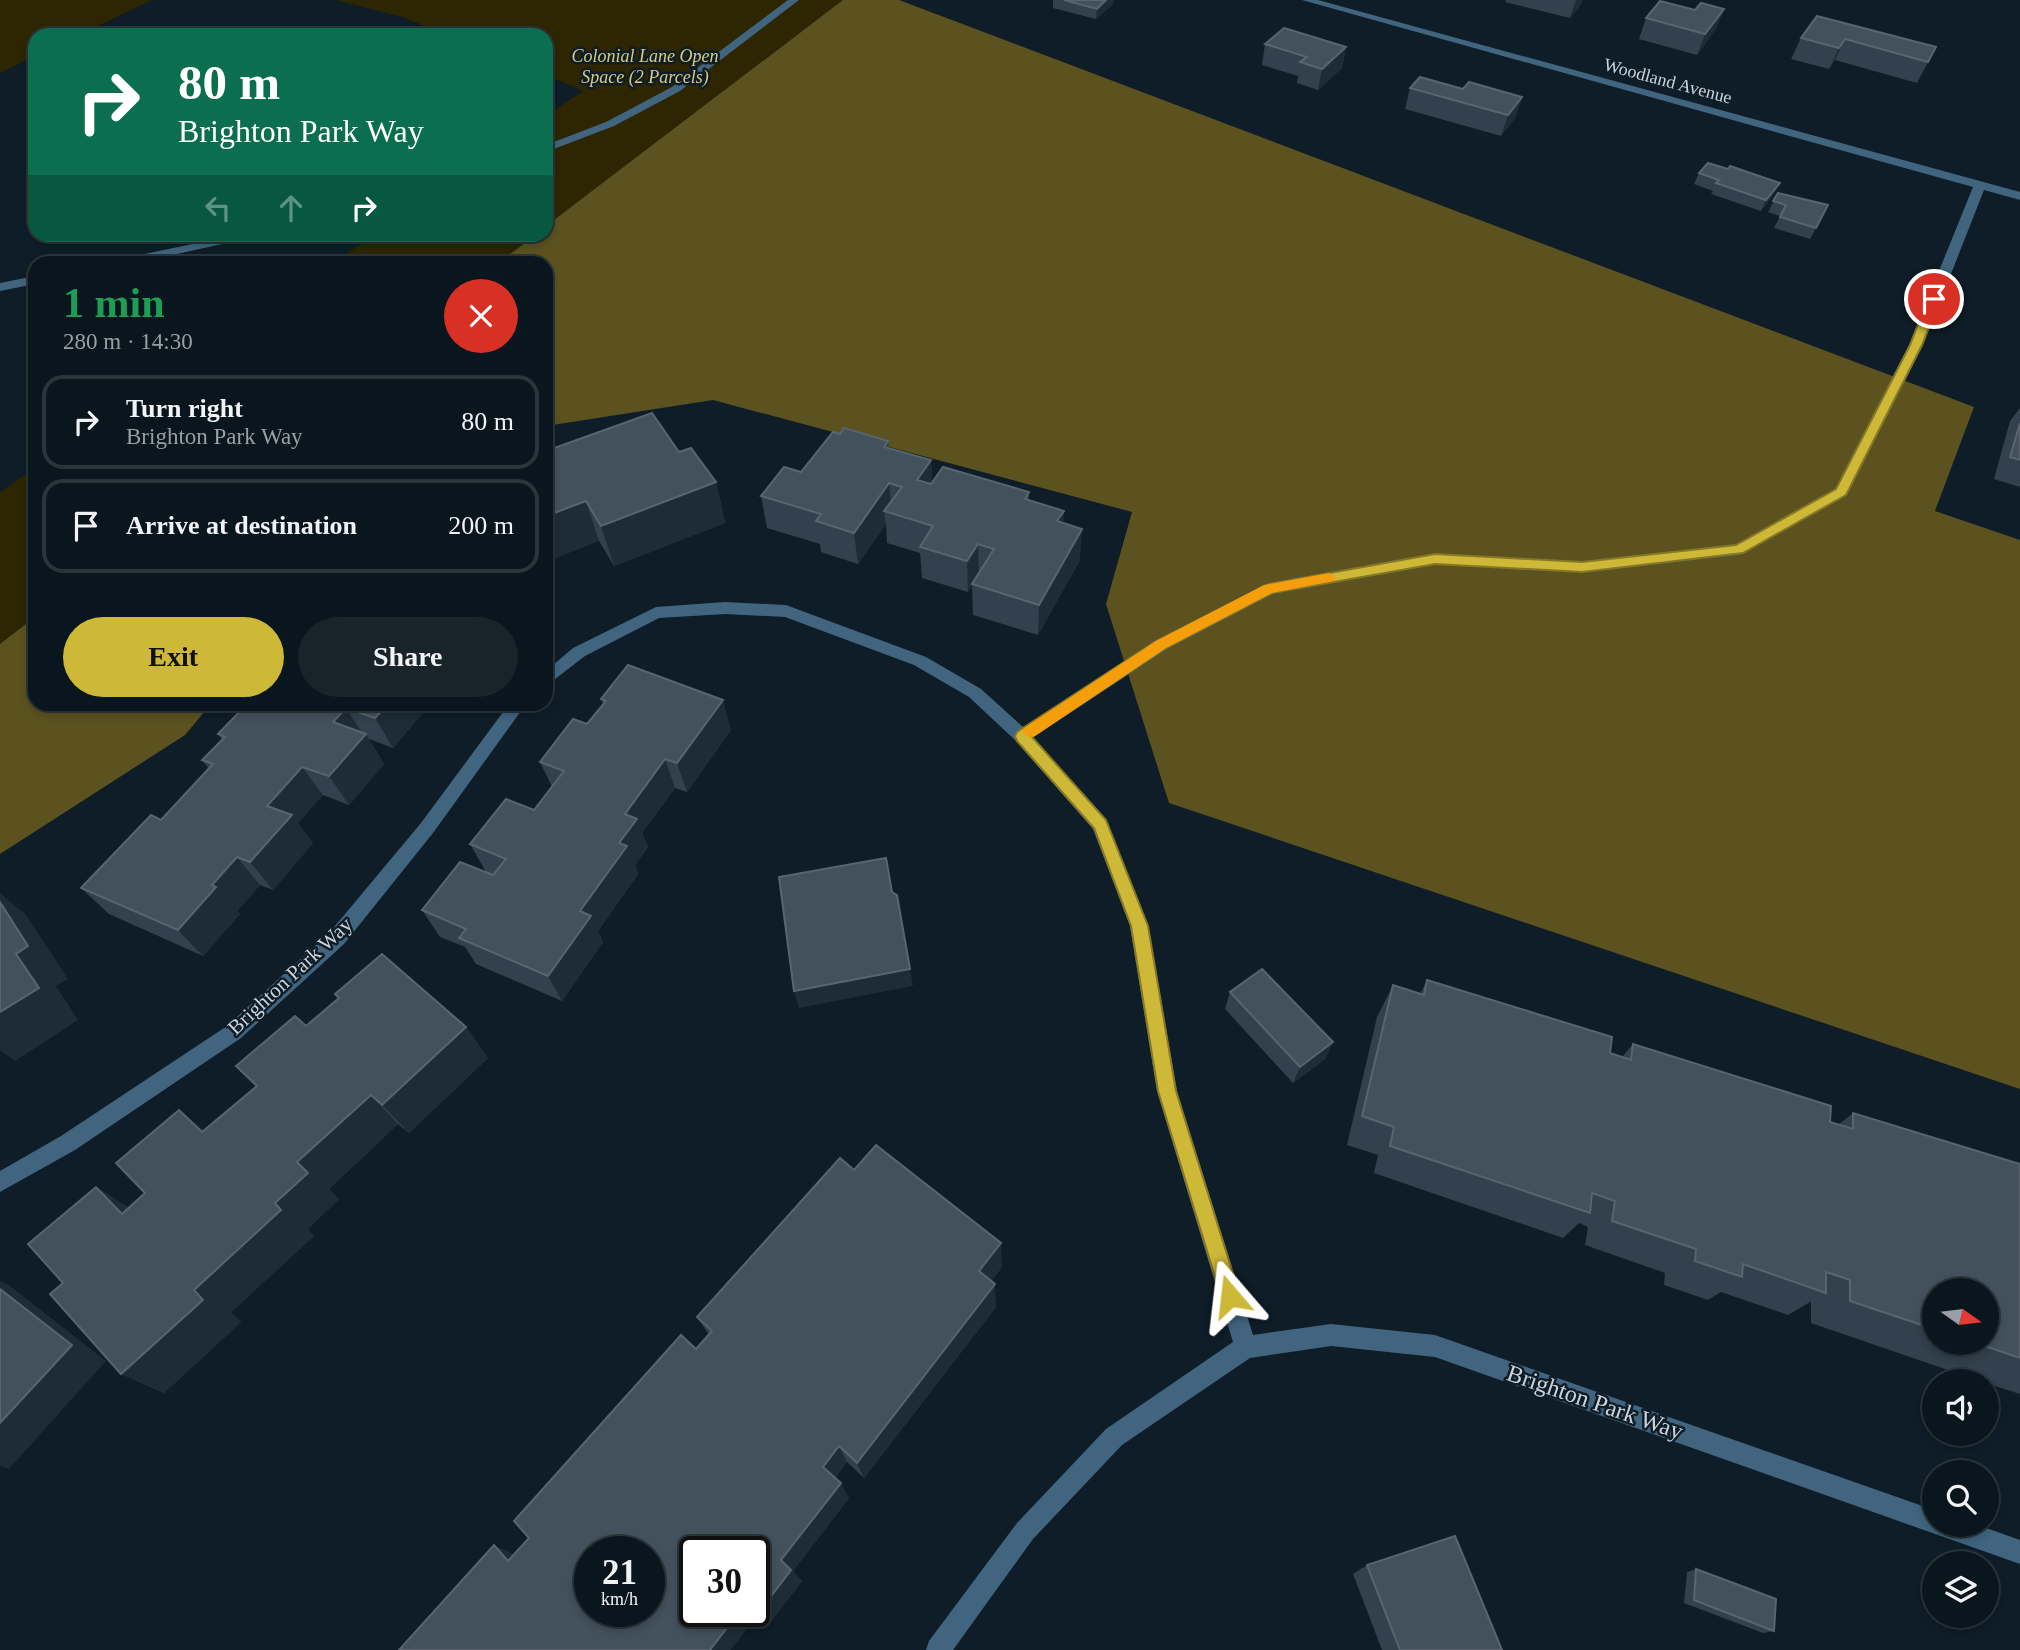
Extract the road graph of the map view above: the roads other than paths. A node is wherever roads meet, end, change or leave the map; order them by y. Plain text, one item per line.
1 (794, 0) edge
2 (1307, 0) edge
3 (553, 146) edge
4 (1980, 185) junction
5 (2020, 196) edge
6 (222, 242) edge
7 (154, 256) edge
8 (28, 281) edge
9 (0, 287) edge
10 (553, 674) edge
11 (513, 711) edge
12 (1022, 736) junction
13 (0, 1182) edge
14 (1246, 1347) junction
15 (1922, 1518) edge
16 (1977, 1537) edge
17 (2020, 1552) edge
18 (938, 1650) edge

1 - 3 street
2 - 4 street, Woodland Avenue
4 - 5 street, Woodland Avenue
4 - 12 street
6 - 7 street
8 - 9 street
10 - 12 street
11 - 13 street, Brighton Park Way
12 - 14 street
14 - 15 street, Brighton Park Way
14 - 18 street, Brighton Park Way
16 - 17 street

